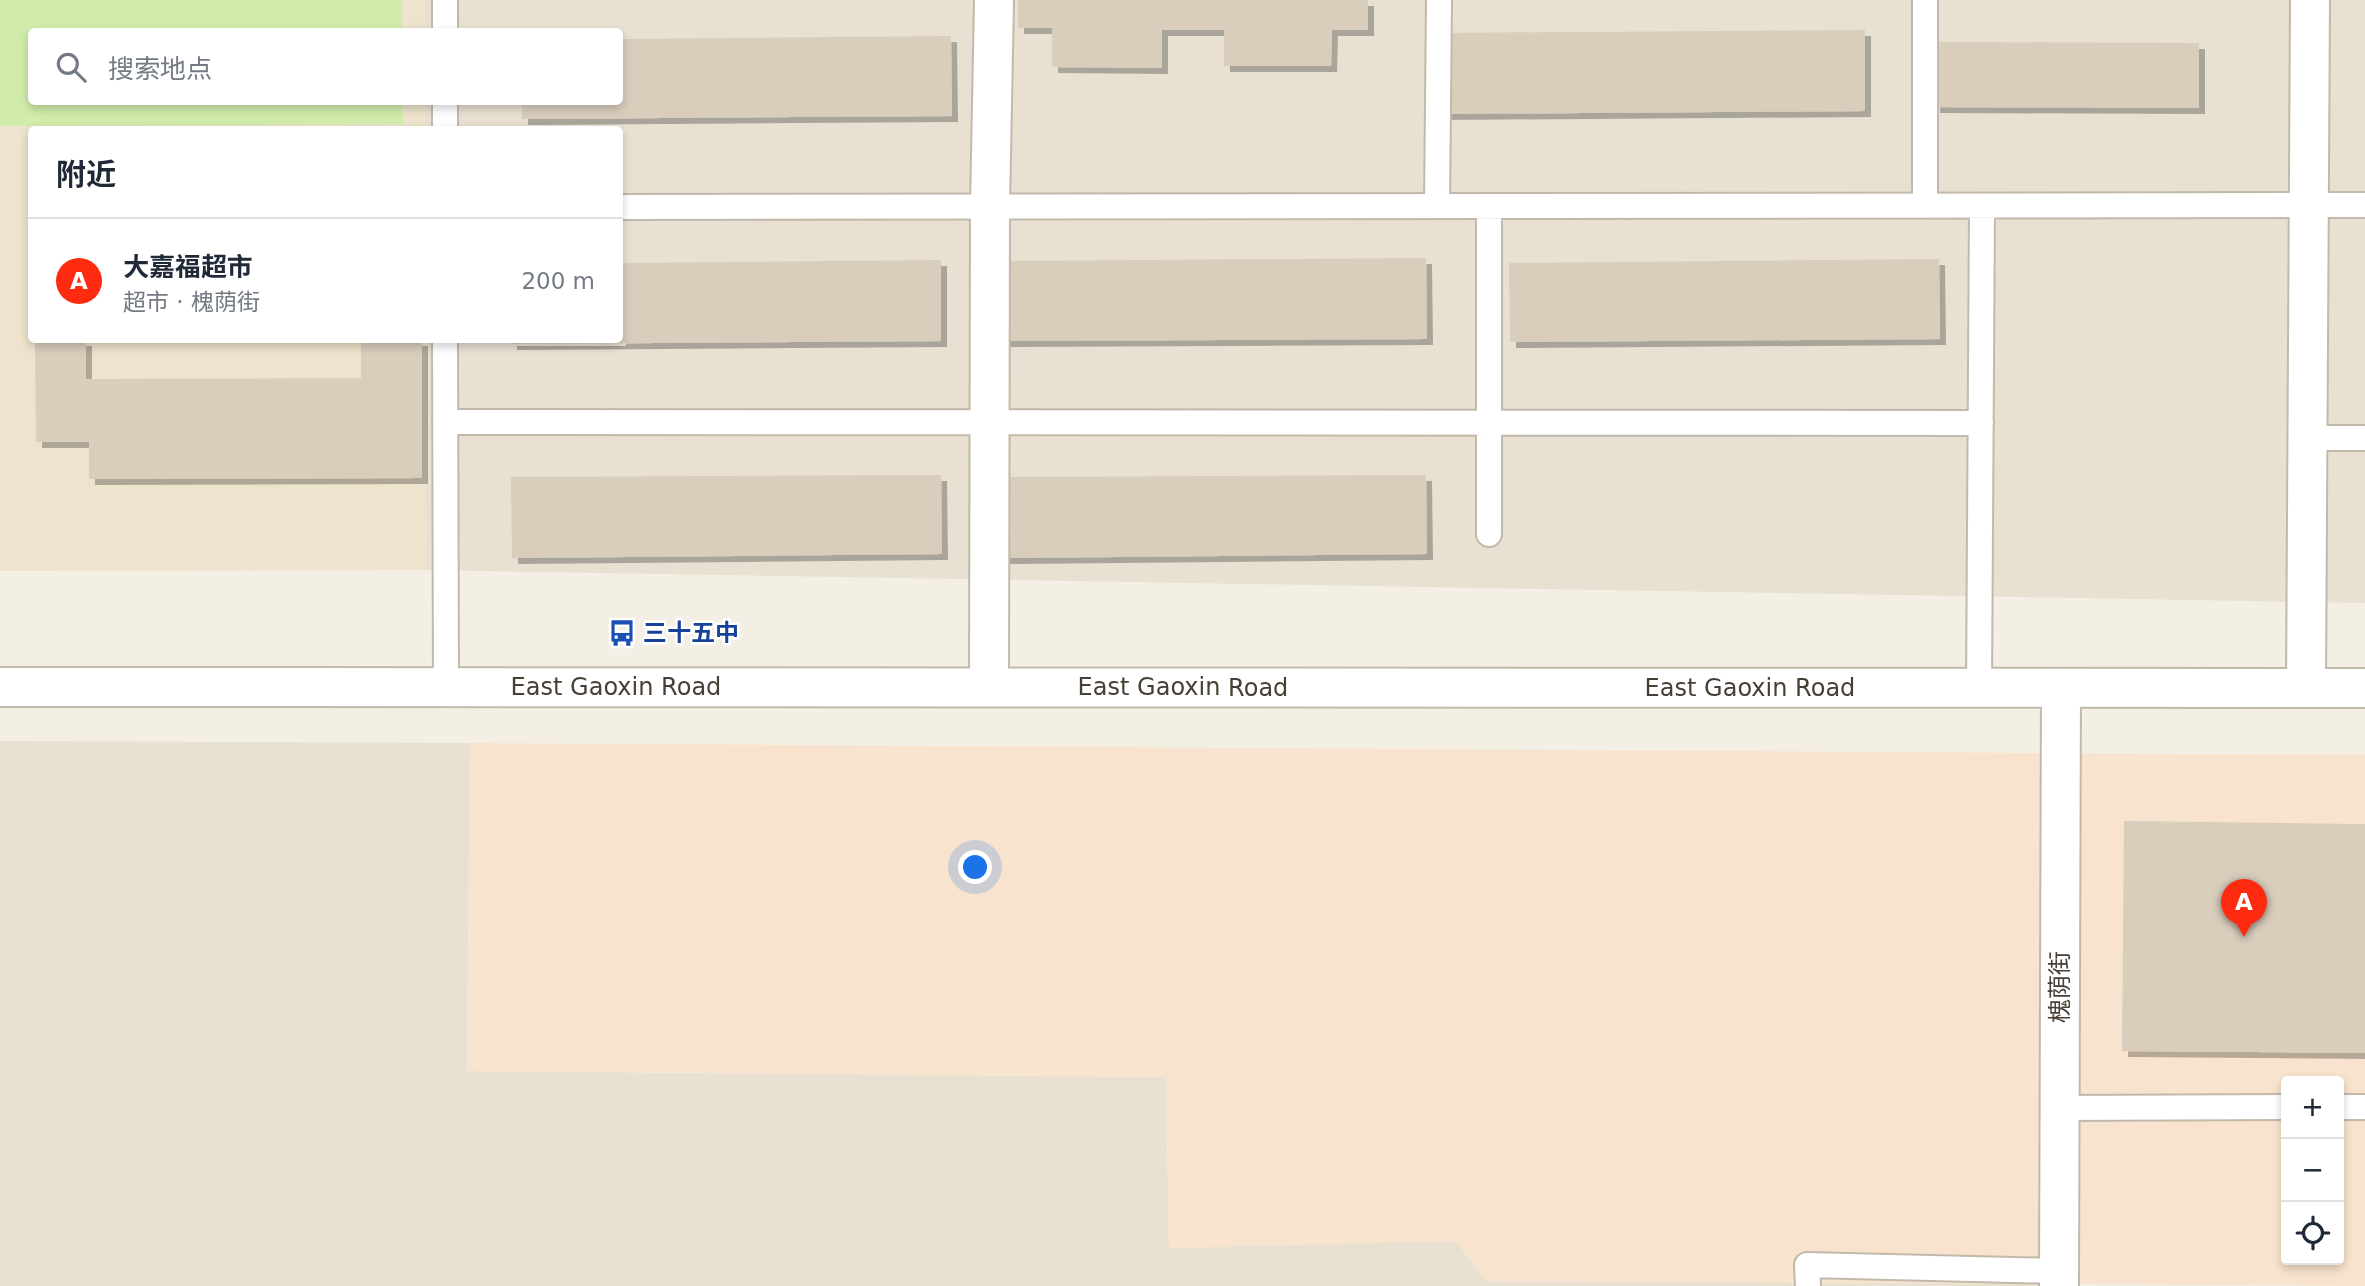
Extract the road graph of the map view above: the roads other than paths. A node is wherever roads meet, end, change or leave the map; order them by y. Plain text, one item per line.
1 (445, 0) edge
2 (995, 0) edge
3 (1439, 0) edge
4 (1925, 0) edge
5 (2310, 0) edge
6 (445, 28) edge
7 (445, 105) edge
8 (445, 126) edge
9 (2307, 205) junction
10 (2365, 205) edge
11 (1437, 206) junction
12 (1489, 206) junction
13 (1925, 206) junction
14 (1982, 206) junction
15 (623, 207) edge
16 (990, 207) junction
17 (445, 343) edge
18 (1490, 420) junction
19 (990, 421) junction
20 (445, 422) junction
21 (1981, 423) junction
22 (2306, 438) junction
23 (2365, 438) edge
24 (1489, 534) dead end
25 (0, 687) edge
26 (446, 687) junction
27 (989, 687) junction
28 (2062, 688) junction
29 (2305, 688) junction
30 (2365, 688) edge
31 (1979, 689) junction
32 (2281, 1107) edge
33 (2344, 1107) edge
34 (2365, 1107) edge
35 (2059, 1108) junction
36 (2059, 1279) edge
37 (1808, 1286) edge

1 - 6 lane
2 - 16 street
3 - 11 lane
4 - 13 lane
5 - 9 street
7 - 8 lane
9 - 10 lane
9 - 14 lane
9 - 22 street
11 - 12 lane
11 - 16 lane
12 - 13 lane
12 - 18 lane
13 - 14 lane
14 - 21 lane
15 - 16 lane
16 - 19 street
17 - 20 lane
18 - 19 lane
18 - 21 lane
18 - 24 lane
19 - 20 lane
19 - 27 street
20 - 26 lane
21 - 31 lane
22 - 23 lane
22 - 29 street
25 - 26 street, East Gaoxin Road
26 - 27 street, East Gaoxin Road
27 - 31 street, East Gaoxin Road
28 - 29 street, East Gaoxin Road
28 - 31 street, East Gaoxin Road
28 - 35 street, 槐荫街
29 - 30 street, East Gaoxin Road
32 - 35 lane
33 - 34 lane
35 - 36 street, 槐荫街
36 - 37 lane

